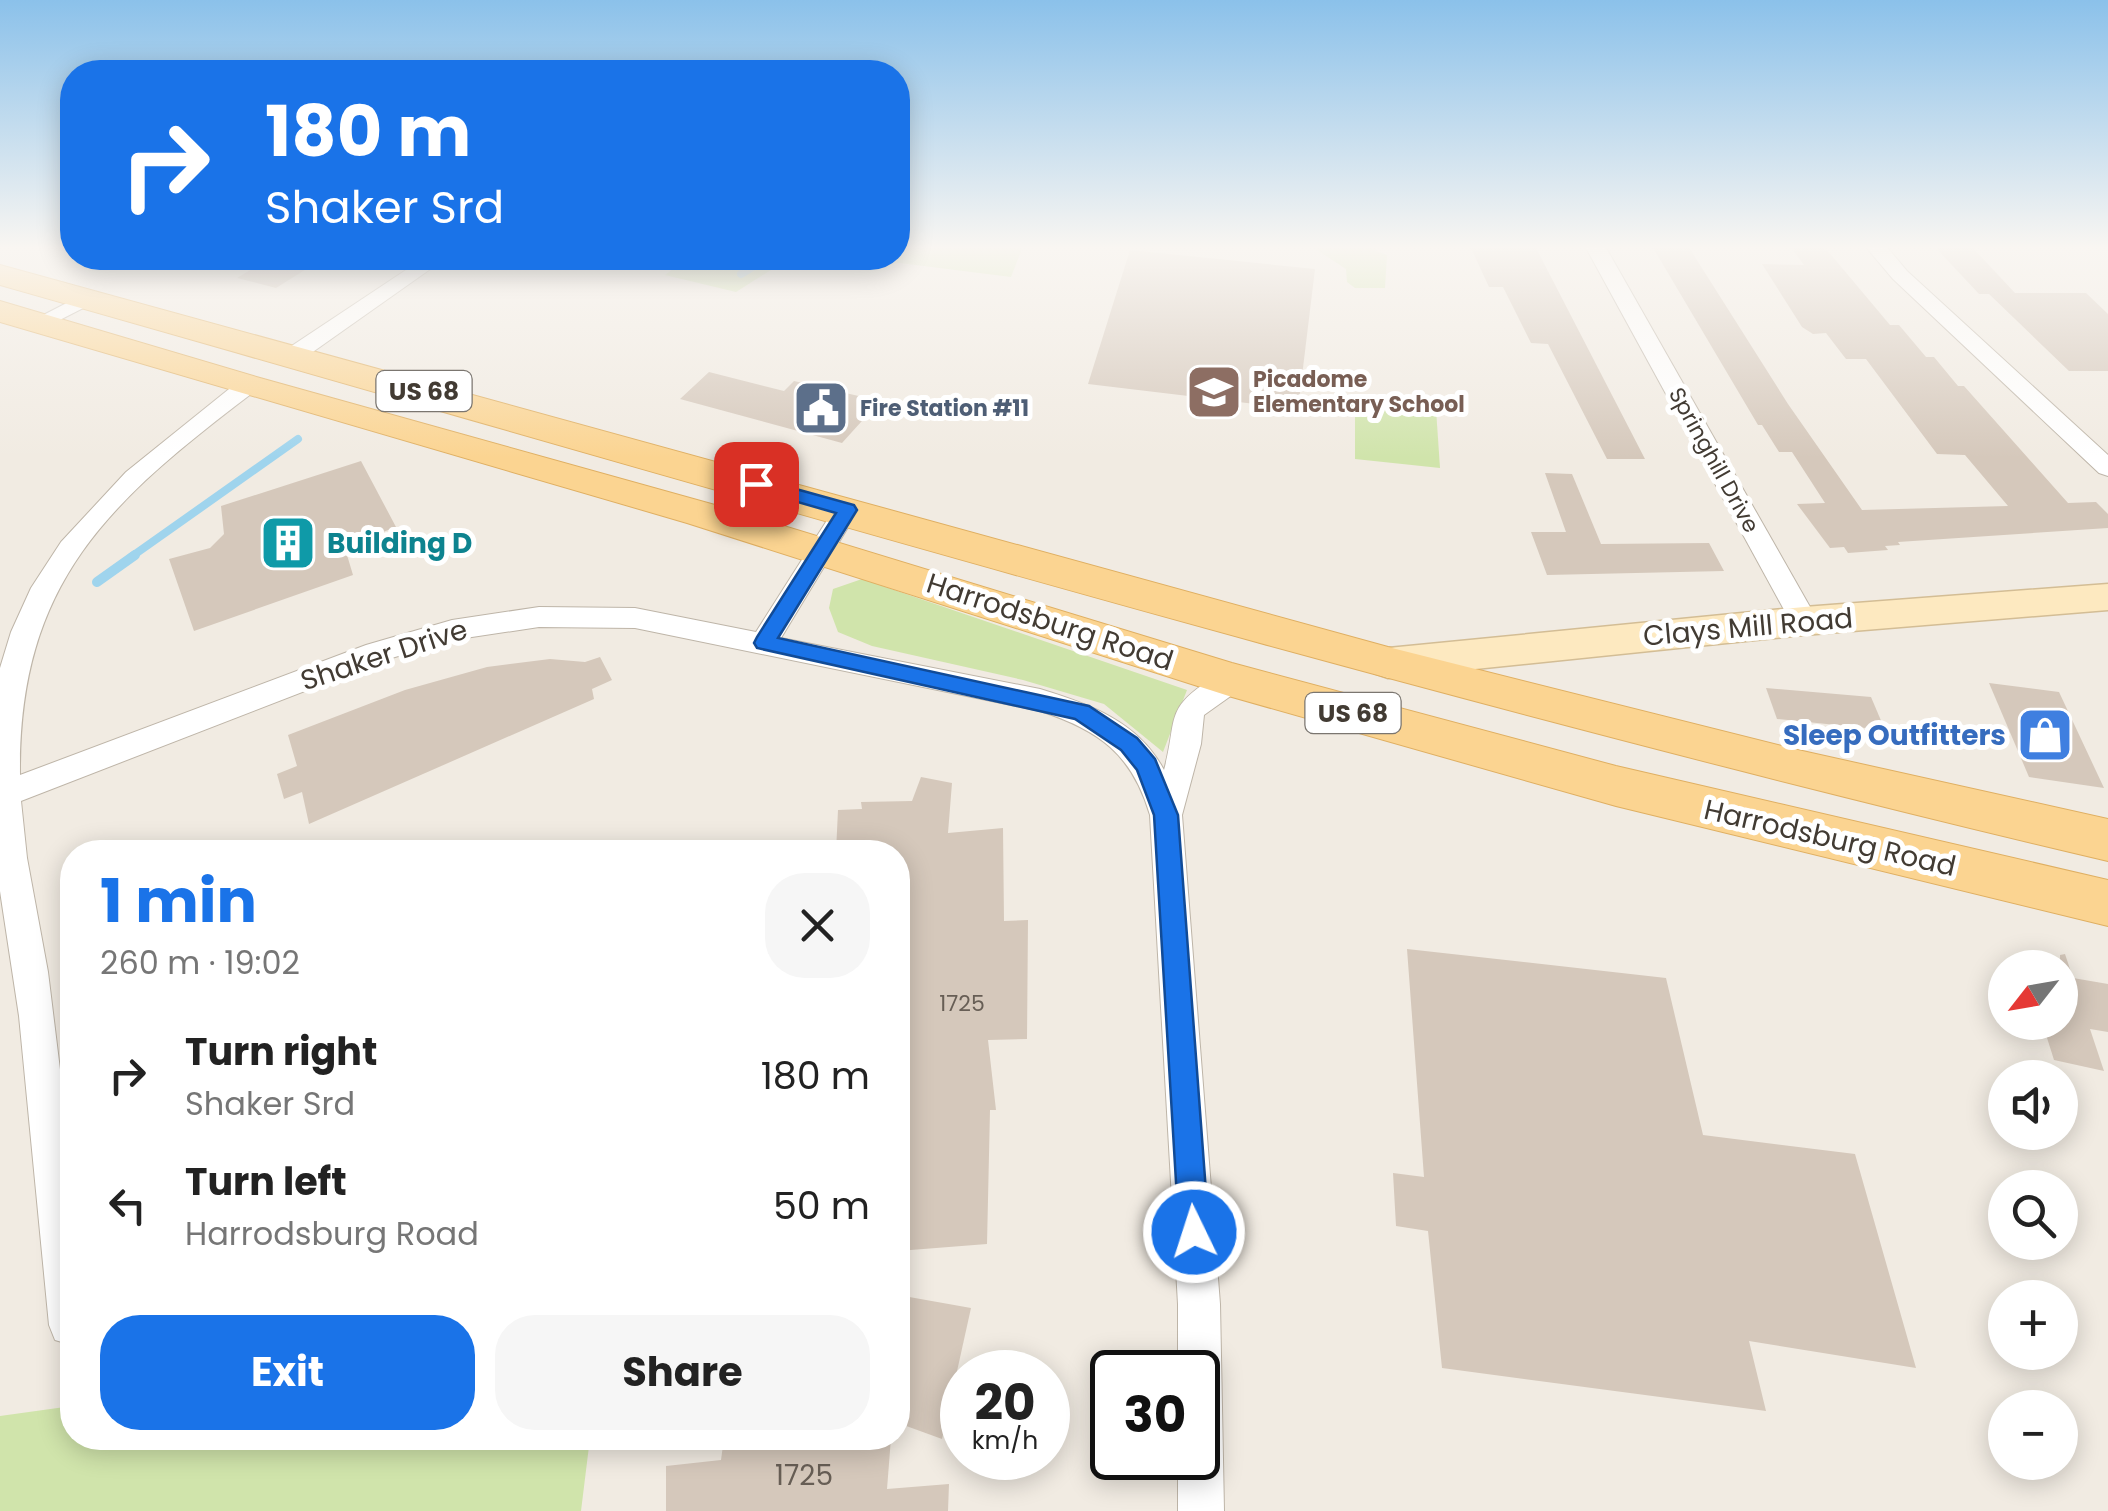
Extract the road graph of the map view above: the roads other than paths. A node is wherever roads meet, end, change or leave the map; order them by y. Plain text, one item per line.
1 (18, 317) edge
2 (51, 317) edge
3 (152, 317) edge
4 (350, 317) edge
5 (1634, 317) edge
6 (1945, 317) edge
7 (39, 323) junction
8 (292, 356) junction
9 (150, 357) junction
10 (396, 384) junction
11 (247, 386) junction
12 (2108, 468) edge
13 (847, 510) junction
14 (820, 550) junction
15 (2108, 598) edge
16 (1022, 614) junction
17 (1804, 621) junction
18 (764, 643) junction
19 (1388, 663) junction
20 (1232, 680) junction
21 (2, 795) edge
22 (1166, 815) junction
23 (2108, 840) edge
24 (2108, 903) edge
25 (60, 1237) edge
26 (1202, 1511) edge

1 - 7 main road, Harrodsburg Road / US 68
2 - 7 street
3 - 8 main road, Harrodsburg Road / US 68
4 - 8 street
5 - 17 street, Springhill Drive
6 - 12 street
7 - 9 main road, Harrodsburg Road / US 68
8 - 9 main road
8 - 10 main road, Harrodsburg Road / US 68
9 - 11 main road, Harrodsburg Road / US 68
10 - 11 main road
10 - 13 main road, Harrodsburg Road / US 68
11 - 14 main road, Harrodsburg Road / US 68
11 - 21 street
13 - 14 street
13 - 19 main road, Harrodsburg Road / US 68
14 - 16 main road, Harrodsburg Road / US 68
14 - 18 street
15 - 17 main road, Clays Mill Road
16 - 19 main road
16 - 20 main road, Harrodsburg Road / US 68
17 - 19 main road, Clays Mill Road
18 - 21 street, Shaker Drive
18 - 22 street, Shaker Drive
19 - 23 main road, Harrodsburg Road / US 68
20 - 22 street
20 - 24 main road, Harrodsburg Road / US 68
21 - 25 street
22 - 26 street, Shaker Drive

